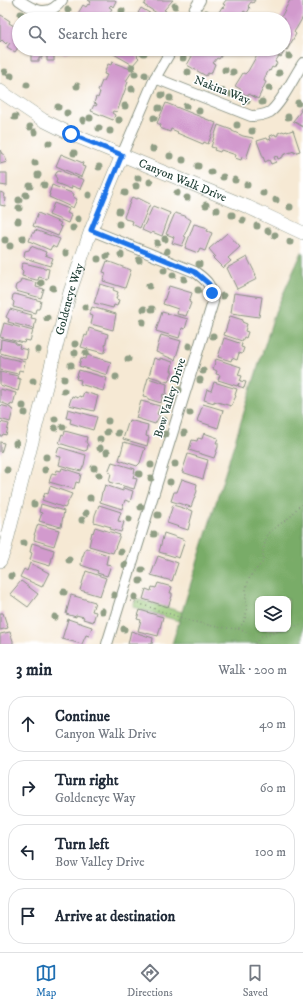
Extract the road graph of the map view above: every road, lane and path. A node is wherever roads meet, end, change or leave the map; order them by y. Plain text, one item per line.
1 (19, 0) edge
2 (62, 0) edge
3 (200, 0) edge
4 (193, 12) edge
5 (168, 56) edge
6 (303, 63) edge
7 (155, 78) junction
8 (0, 91) edge
9 (122, 155) junction
10 (91, 230) junction
11 (303, 233) edge
12 (303, 504) edge
13 (0, 561) edge
14 (121, 598) junction
15 (303, 624) edge
16 (291, 627) edge
17 (238, 629) junction
18 (277, 632) edge
19 (261, 637) junction
20 (107, 644) edge
21 (255, 644) edge

1 - 2 street
3 - 4 street
5 - 7 street, Goldeneye Way
6 - 7 street, Nakina Way
7 - 9 street, Goldeneye Way
8 - 9 street, Canyon Walk Drive
9 - 10 street, Goldeneye Way
9 - 11 street, Canyon Walk Drive
10 - 13 street, Goldeneye Way
10 - 14 street, Bow Valley Drive
12 - 17 path
14 - 17 path
14 - 20 street, Bow Valley Drive
15 - 16 path
17 - 19 path
18 - 19 path
19 - 21 path

